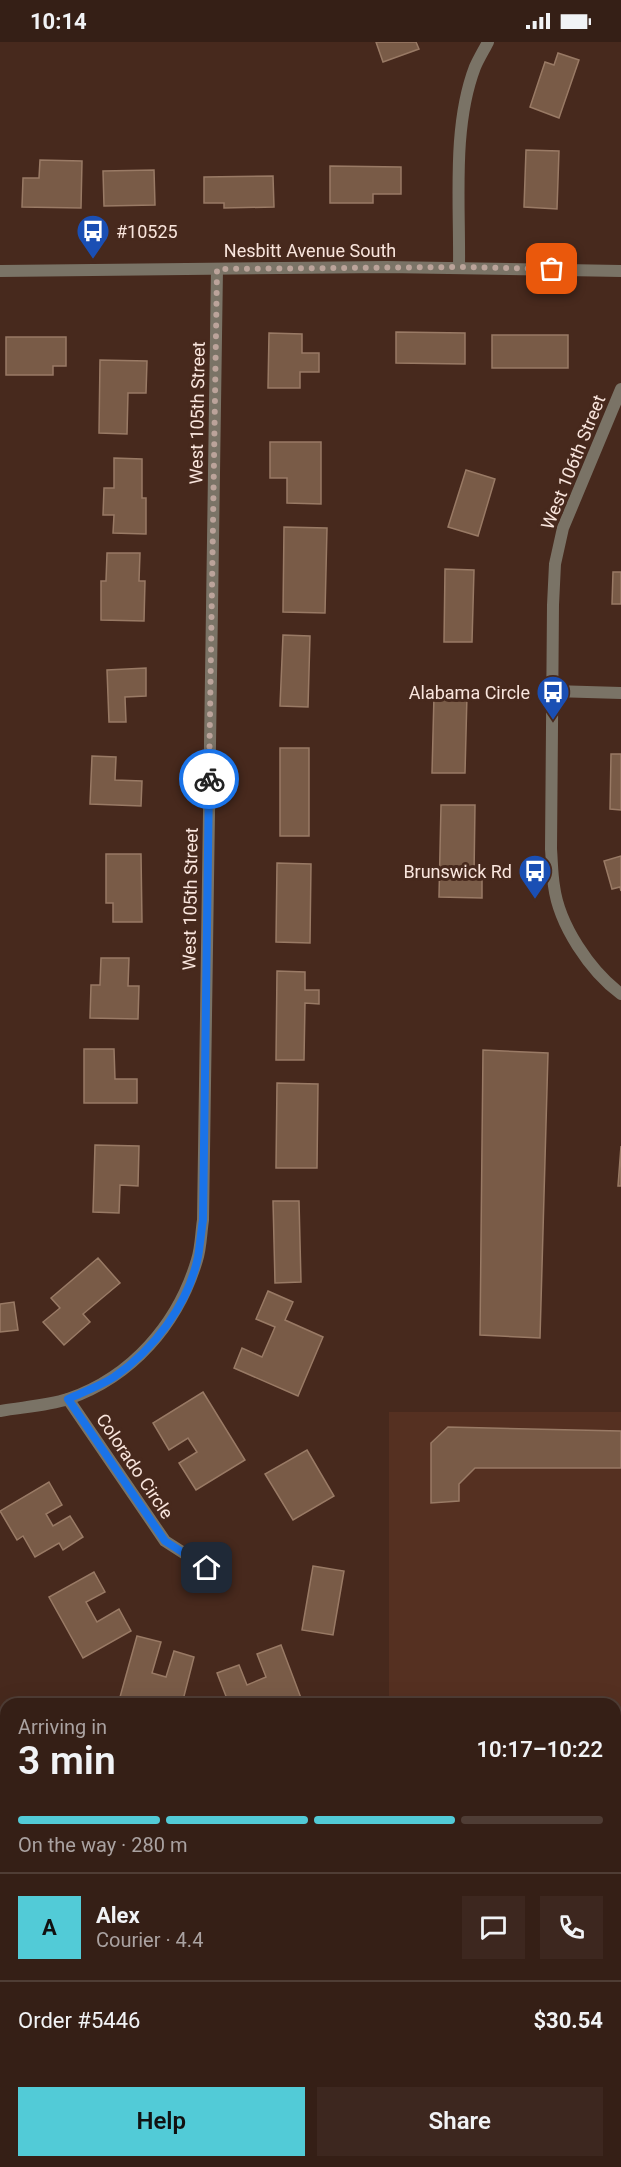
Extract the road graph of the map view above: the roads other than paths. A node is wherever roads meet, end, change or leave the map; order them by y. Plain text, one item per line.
1 (488, 42) edge
2 (459, 267) junction
3 (217, 269) junction
4 (0, 271) edge
5 (621, 271) edge
6 (621, 389) edge
7 (553, 691) junction
8 (621, 693) edge
9 (621, 994) edge
10 (68, 1399) junction
11 (0, 1411) edge
12 (207, 1568) dead end

1 - 2 street
2 - 3 street, Nesbitt Avenue South
2 - 5 street, Nesbitt Avenue South
3 - 4 street, Nesbitt Avenue South
3 - 10 street, West 105th Street
6 - 7 street, West 106th Street
7 - 8 street
7 - 9 street, West 106th Street
10 - 11 street, West 105th Street
10 - 12 street, Colorado Circle

